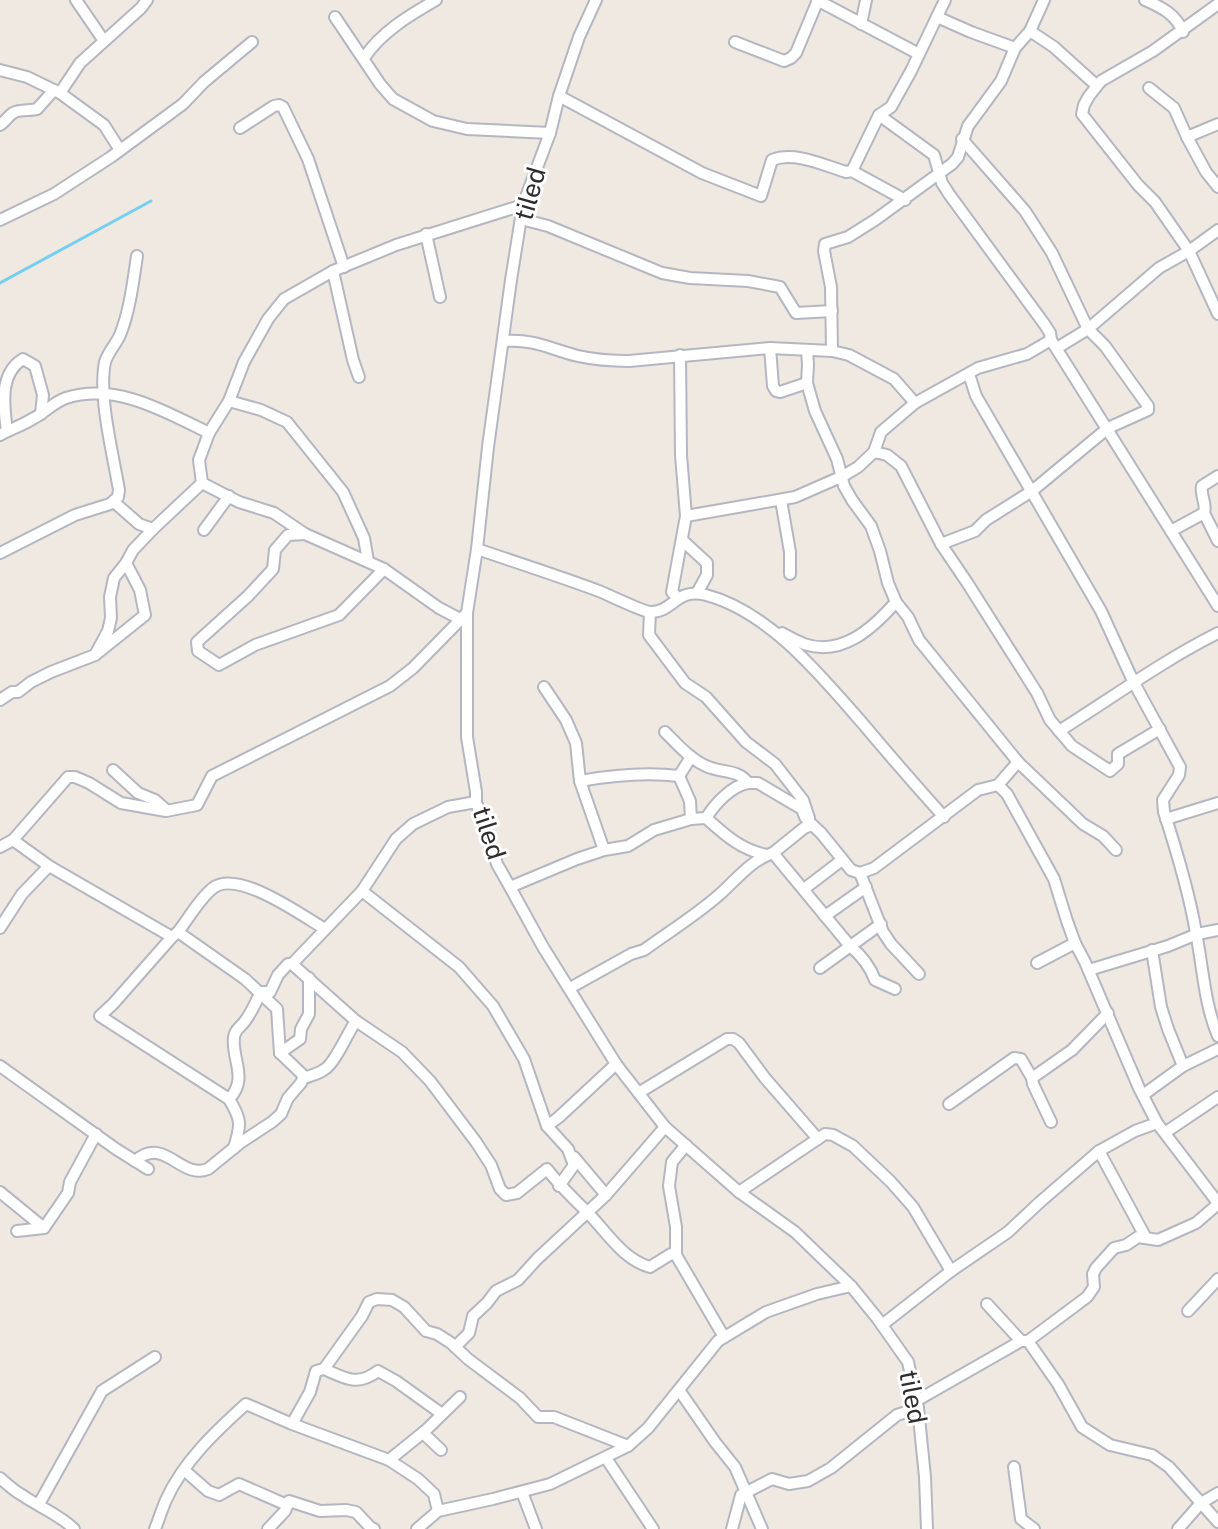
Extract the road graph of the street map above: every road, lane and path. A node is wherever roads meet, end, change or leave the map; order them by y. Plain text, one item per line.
1 (76, 0) edge
2 (436, 0) edge
3 (596, 0) edge
4 (818, 0) edge
5 (866, 0) edge
6 (945, 0) edge
7 (1044, 0) edge
8 (1145, 0) edge
9 (145, 1) edge
10 (1218, 4) edge
11 (335, 17) dead end
12 (937, 17) junction
13 (861, 24) junction
14 (1030, 31) junction
15 (1183, 32) junction
16 (104, 41) junction
17 (252, 42) dead end
18 (735, 42) dead end
19 (1015, 48) junction
20 (919, 54) junction
21 (364, 58) junction
22 (0, 70) edge
23 (1096, 85) junction
24 (1149, 88) dead end
25 (57, 92) junction
26 (559, 96) junction
27 (891, 107) junction
28 (879, 115) junction
29 (892, 124) junction
30 (1218, 124) edge
31 (0, 125) edge
32 (240, 128) dead end
33 (550, 133) junction
34 (1187, 137) junction
35 (962, 139) junction
36 (120, 150) junction
37 (852, 171) junction
38 (941, 178) junction
39 (1218, 187) edge
40 (905, 200) junction
41 (523, 205) junction
42 (521, 219) junction
43 (0, 220) edge
44 (1218, 230) edge
45 (426, 234) junction
46 (1189, 251) junction
47 (137, 256) dead end
48 (338, 269) junction
49 (440, 297) dead end
50 (832, 311) junction
51 (1218, 314) edge
52 (1088, 329) junction
53 (832, 335) junction
54 (504, 341) junction
55 (1054, 344) junction
56 (770, 348) junction
57 (811, 350) junction
58 (832, 351) junction
59 (680, 355) junction
60 (969, 374) junction
61 (359, 377) dead end
62 (807, 383) junction
63 (105, 393) junction
64 (229, 401) junction
65 (915, 403) junction
66 (41, 414) junction
67 (1108, 428) junction
68 (4, 433) edge
69 (209, 433) junction
70 (879, 453) junction
71 (843, 476) junction
72 (1218, 476) edge
73 (202, 483) junction
74 (1032, 491) junction
75 (229, 496) junction
76 (781, 500) junction
77 (114, 502) junction
78 (1204, 513) junction
79 (686, 516) junction
80 (153, 529) junction
81 (204, 530) dead end
82 (1171, 531) junction
83 (305, 534) junction
84 (682, 540) junction
85 (1218, 541) edge
86 (941, 544) junction
87 (477, 549) junction
88 (0, 553) edge
89 (368, 561) junction
90 (126, 563) junction
91 (384, 569) junction
92 (790, 574) dead end
93 (697, 593) junction
94 (678, 598) junction
95 (896, 602) junction
96 (1218, 606) edge
97 (650, 612) junction
98 (465, 617) junction
99 (773, 629) junction
100 (1218, 633) edge
101 (95, 655) junction
102 (1133, 681) junction
103 (544, 687) dead end
104 (0, 700) edge
105 (1160, 729) junction
106 (1059, 731) junction
107 (665, 732) dead end
108 (691, 757) junction
109 (1018, 762) junction
110 (113, 770) dead end
111 (679, 776) junction
112 (580, 781) junction
113 (748, 783) junction
114 (998, 785) junction
115 (476, 802) junction
116 (1218, 803) edge
117 (166, 811) junction
118 (944, 817) junction
119 (706, 818) junction
120 (691, 819) junction
121 (1166, 819) junction
122 (810, 823) junction
123 (13, 840) junction
124 (0, 847) edge
125 (604, 850) junction
126 (1116, 850) dead end
127 (770, 854) junction
128 (842, 860) junction
129 (49, 866) junction
130 (860, 873) junction
131 (510, 887) junction
132 (866, 887) junction
133 (804, 889) junction
134 (362, 891) junction
135 (825, 916) junction
136 (881, 924) junction
137 (0, 928) edge
138 (325, 929) junction
139 (1218, 930) edge
140 (175, 934) junction
141 (1197, 934) junction
142 (1075, 943) junction
143 (850, 946) junction
144 (1152, 950) junction
145 (1037, 963) dead end
146 (292, 964) junction
147 (820, 968) dead end
148 (1089, 970) junction
149 (919, 974) dead end
150 (309, 978) junction
151 (570, 988) junction
152 (895, 989) dead end
153 (261, 992) junction
154 (1108, 1013) junction
155 (356, 1021) junction
156 (1218, 1036) edge
157 (1218, 1049) edge
158 (280, 1053) junction
159 (616, 1064) junction
160 (0, 1066) edge
161 (1183, 1066) junction
162 (304, 1076) junction
163 (1032, 1078) junction
164 (640, 1092) junction
165 (1143, 1095) junction
166 (1218, 1097) edge
167 (229, 1099) junction
168 (949, 1104) dead end
169 (1051, 1122) dead end
170 (1157, 1123) junction
171 (547, 1126) junction
172 (665, 1127) junction
173 (1166, 1132) junction
174 (96, 1134) junction
175 (818, 1139) junction
176 (686, 1145) junction
177 (234, 1148) junction
178 (568, 1149) junction
179 (1099, 1151) junction
180 (135, 1161) junction
181 (148, 1169) dead end
182 (559, 1186) junction
183 (739, 1192) junction
184 (0, 1193) edge
185 (606, 1195) junction
186 (1218, 1203) edge
187 (587, 1213) junction
188 (44, 1228) junction
189 (17, 1231) dead end
190 (1146, 1238) junction
191 (676, 1255) junction
192 (951, 1271) junction
193 (1218, 1279) edge
194 (851, 1286) junction
195 (987, 1304) dead end
196 (1188, 1311) dead end
197 (882, 1325) junction
198 (724, 1337) junction
199 (1024, 1341) junction
200 (455, 1347) junction
201 (155, 1357) dead end
202 (324, 1369) junction
203 (679, 1390) junction
204 (460, 1397) dead end
205 (917, 1405) junction
206 (442, 1414) junction
207 (292, 1424) junction
208 (423, 1433) junction
209 (628, 1446) junction
210 (441, 1450) dead end
211 (606, 1458) junction
212 (389, 1460) junction
213 (1014, 1467) dead end
214 (184, 1470) junction
215 (0, 1478) edge
216 (746, 1491) junction
217 (522, 1492) junction
218 (1218, 1493) edge
219 (289, 1501) junction
220 (1201, 1503) junction
221 (39, 1504) junction
222 (438, 1511) junction
223 (1218, 1522) edge
224 (74, 1529) edge
225 (155, 1529) edge
226 (268, 1529) edge
227 (374, 1529) edge
228 (417, 1529) edge
229 (536, 1529) edge
230 (653, 1529) edge
231 (732, 1529) edge
232 (762, 1529) edge
233 (927, 1529) edge
234 (1034, 1529) edge
235 (1178, 1529) edge

1 - 16 street
2 - 21 street
3 - 26 street, tiled
4 - 13 street
4 - 18 street
5 - 13 street
6 - 12 street
7 - 14 street
8 - 15 street
9 - 16 street
10 - 15 street
11 - 21 street
12 - 19 street
12 - 20 street
13 - 20 street
14 - 19 street
14 - 23 street
15 - 23 street
16 - 25 street
17 - 36 street
19 - 35 street
20 - 27 street
21 - 33 street
22 - 25 street
23 - 46 street
24 - 34 street
25 - 31 street
25 - 36 street
26 - 33 street, tiled
26 - 37 street
27 - 28 street
27 - 29 street
28 - 29 street
28 - 37 street
29 - 38 street
30 - 34 street
32 - 48 street
33 - 41 street, tiled
34 - 39 street
35 - 38 street
35 - 52 street
36 - 43 street
37 - 40 street
38 - 40 street
38 - 55 street
40 - 50 street
41 - 42 street, tiled
41 - 45 street
42 - 50 street
42 - 54 street, tiled
44 - 46 street
45 - 48 street
45 - 49 street
46 - 51 street
46 - 52 street
47 - 63 street
48 - 61 street
48 - 64 street
50 - 53 street
52 - 55 street
52 - 67 street
53 - 57 street
53 - 58 street
54 - 59 street
54 - 87 street, tiled
55 - 60 street
55 - 67 street
56 - 57 street
56 - 59 street
56 - 62 street
57 - 58 street
57 - 62 street
58 - 65 street
59 - 79 street
60 - 65 street
60 - 74 street
62 - 71 street
63 - 66 street
63 - 69 street
63 - 77 street
64 - 69 street
64 - 89 street
65 - 70 street
66 - 68 street
66 - 68 street
67 - 74 street
67 - 82 street
69 - 73 street
70 - 71 street
70 - 86 street
71 - 76 street
71 - 95 street
72 - 78 street
73 - 75 street
73 - 80 street
74 - 86 street
74 - 102 street
75 - 81 street
75 - 83 street
76 - 79 street
76 - 92 street
77 - 80 street
77 - 88 street
78 - 82 street
78 - 85 street
79 - 84 street
80 - 90 street
82 - 96 street
83 - 89 street
83 - 91 street
84 - 93 street
84 - 94 street
86 - 106 street
87 - 97 street
87 - 98 street, tiled
89 - 91 street
90 - 101 street
90 - 101 street
91 - 98 street
93 - 94 street
93 - 99 street
94 - 97 street
95 - 99 street
95 - 109 street
97 - 122 street
98 - 115 street, tiled
98 - 117 street
99 - 118 street
100 - 102 street
101 - 104 street
102 - 105 street
102 - 106 street
103 - 112 street
105 - 106 street
105 - 121 street
107 - 108 street
108 - 111 street
108 - 113 street
109 - 114 street
109 - 126 street
110 - 117 street
111 - 112 street
111 - 120 street
112 - 125 street
113 - 119 street
113 - 122 street
114 - 118 street
114 - 142 street
115 - 131 street, tiled
115 - 134 street
116 - 121 street
117 - 123 street
118 - 130 street
119 - 120 street
119 - 127 street
120 - 125 street
121 - 141 street
122 - 127 street
122 - 128 street
123 - 124 street
123 - 129 street
125 - 131 street
127 - 133 street
127 - 151 street
128 - 130 street
128 - 133 street
129 - 137 street
129 - 140 street
130 - 132 street
131 - 151 street, tiled
132 - 135 street
132 - 136 street
133 - 135 street
134 - 138 street
134 - 171 street
135 - 143 street
136 - 143 street
136 - 149 street
138 - 140 street
138 - 146 street
139 - 141 street
140 - 153 street
140 - 167 street
141 - 144 street
141 - 156 street
142 - 145 street
142 - 148 street
143 - 147 street
143 - 152 street
144 - 148 street
144 - 161 street
146 - 150 street
146 - 153 street
148 - 154 street
150 - 155 street
150 - 158 street
151 - 159 street, tiled
153 - 158 street
153 - 167 street
154 - 163 street
154 - 165 street
155 - 162 street
155 - 182 street
157 - 161 street
158 - 162 street
159 - 164 street, tiled
159 - 171 street
160 - 174 street
161 - 165 street
162 - 177 street
163 - 168 street
163 - 169 street
164 - 172 street, tiled
164 - 175 street
165 - 170 street
166 - 173 street
167 - 177 street
170 - 173 street
170 - 179 street
171 - 178 street
172 - 176 street, tiled
172 - 185 street
173 - 186 street
174 - 180 street
174 - 188 street
175 - 183 street
175 - 192 street
176 - 183 street, tiled
176 - 191 street
177 - 180 street
178 - 182 street
178 - 185 street
179 - 190 street
179 - 192 street
180 - 181 street
182 - 187 street
183 - 194 street, tiled
184 - 188 street
185 - 187 street
186 - 190 street
187 - 191 street
187 - 200 street
188 - 189 street
190 - 199 street
191 - 198 street
192 - 197 street
193 - 196 street
194 - 197 street, tiled
194 - 198 street
195 - 199 street
197 - 205 street, tiled
198 - 203 street
199 - 205 street
199 - 220 street
200 - 202 street
200 - 209 street
201 - 221 street
202 - 206 street
202 - 207 street
203 - 209 street
203 - 216 street
204 - 206 street
205 - 216 street
205 - 233 street, tiled
206 - 208 street
207 - 212 street
207 - 214 street
208 - 210 street
208 - 212 street
209 - 211 street
211 - 217 street
211 - 230 street
212 - 222 street
213 - 234 street
214 - 219 street
214 - 225 street
215 - 221 street
216 - 231 street
216 - 232 street
217 - 222 street
217 - 229 street
218 - 220 street
219 - 226 street
219 - 227 street
220 - 223 street
220 - 235 street
221 - 224 street
222 - 228 street

